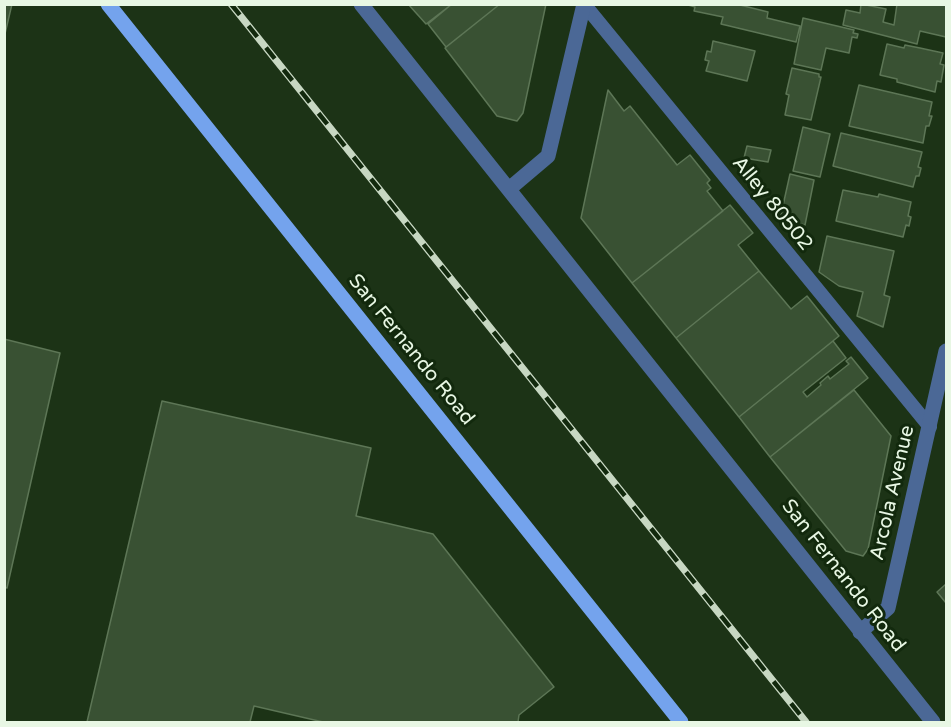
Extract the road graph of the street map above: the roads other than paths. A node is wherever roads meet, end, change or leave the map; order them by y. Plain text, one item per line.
1 (108, 4) edge
2 (361, 4) edge
3 (584, 4) edge
4 (509, 189) junction
5 (946, 351) edge
6 (930, 428) junction
7 (860, 632) junction
8 (681, 723) edge
9 (933, 723) edge

1 - 8 main road, San Fernando Road
2 - 4 street, San Fernando Road
3 - 4 street
3 - 6 lane, Alley 80502
4 - 7 street, San Fernando Road
5 - 6 street, Arcola Avenue
6 - 7 street, Arcola Avenue
7 - 9 street, San Fernando Road

